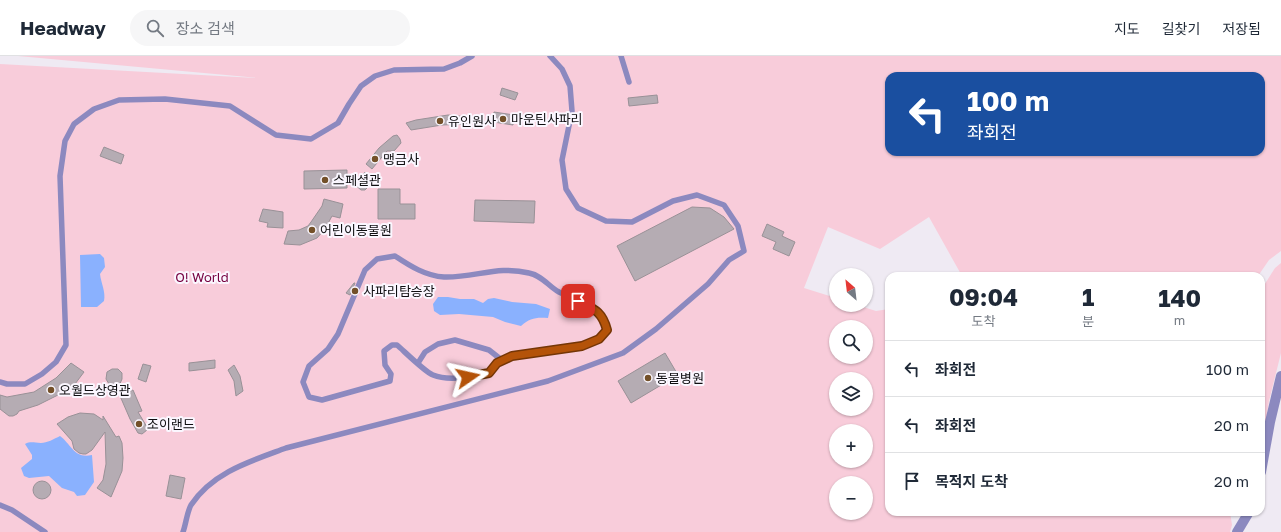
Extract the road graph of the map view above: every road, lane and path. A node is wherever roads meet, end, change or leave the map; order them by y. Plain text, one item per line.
1 (472, 56) edge
2 (550, 56) edge
3 (621, 56) edge
4 (629, 82) dead end
5 (502, 361) junction
6 (418, 363) junction
7 (1281, 376) edge
8 (0, 382) edge
9 (1265, 450) edge
10 (0, 505) edge
11 (1246, 516) edge
12 (45, 532) edge
13 (183, 532) edge
14 (1237, 532) edge

1 - 8 lane
2 - 13 lane
3 - 4 lane
5 - 6 lane
5 - 6 lane
5 - 6 lane
7 - 9 street
10 - 12 lane
11 - 14 street

